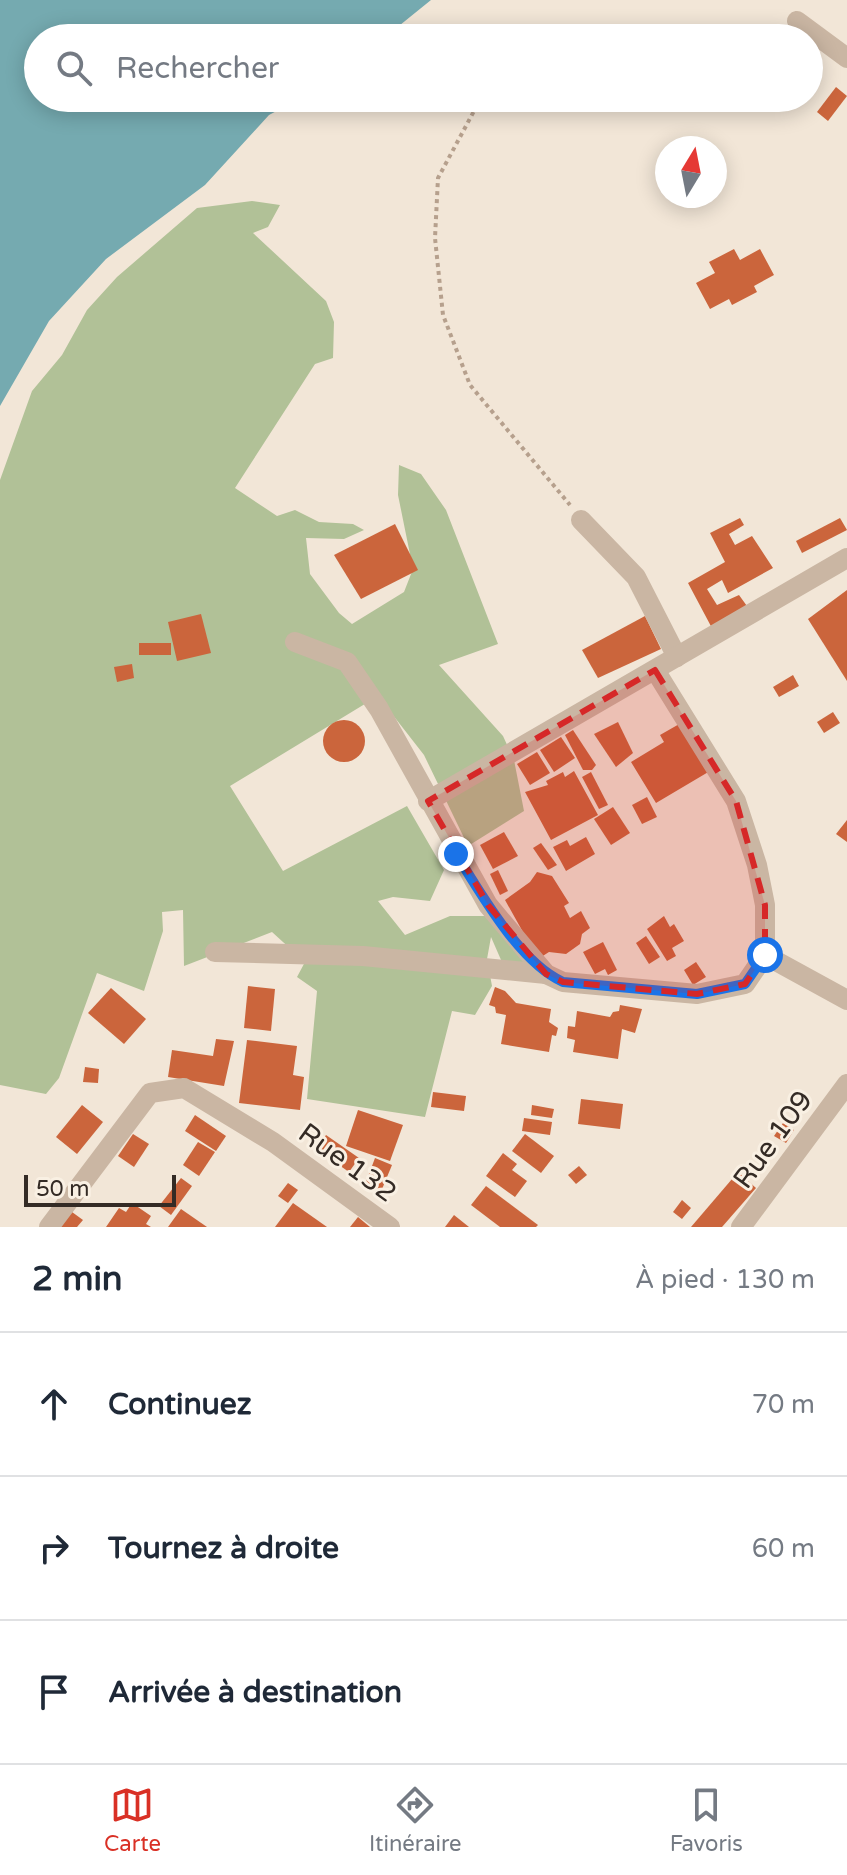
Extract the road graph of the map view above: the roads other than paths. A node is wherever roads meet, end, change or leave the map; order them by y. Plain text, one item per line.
1 (797, 21) dead end
2 (801, 24) edge
3 (823, 40) edge
4 (847, 58) edge
5 (581, 520) road end
6 (847, 558) edge
7 (295, 642) dead end
8 (677, 657) junction
9 (655, 670) junction
10 (428, 801) junction
11 (215, 952) dead end
12 (765, 955) junction
13 (546, 974) junction
14 (847, 1000) edge
15 (847, 1084) edge
16 (746, 1221) edge
17 (49, 1227) edge
18 (390, 1227) edge
19 (769, 1227) edge

1 - 2 street
3 - 4 street
5 - 8 street
6 - 8 street
7 - 10 street
8 - 9 street
9 - 10 street
9 - 12 street
10 - 13 street
11 - 13 street
12 - 13 street
12 - 14 street
15 - 16 street, Rue 109
16 - 19 street
17 - 18 street, Rue 132

